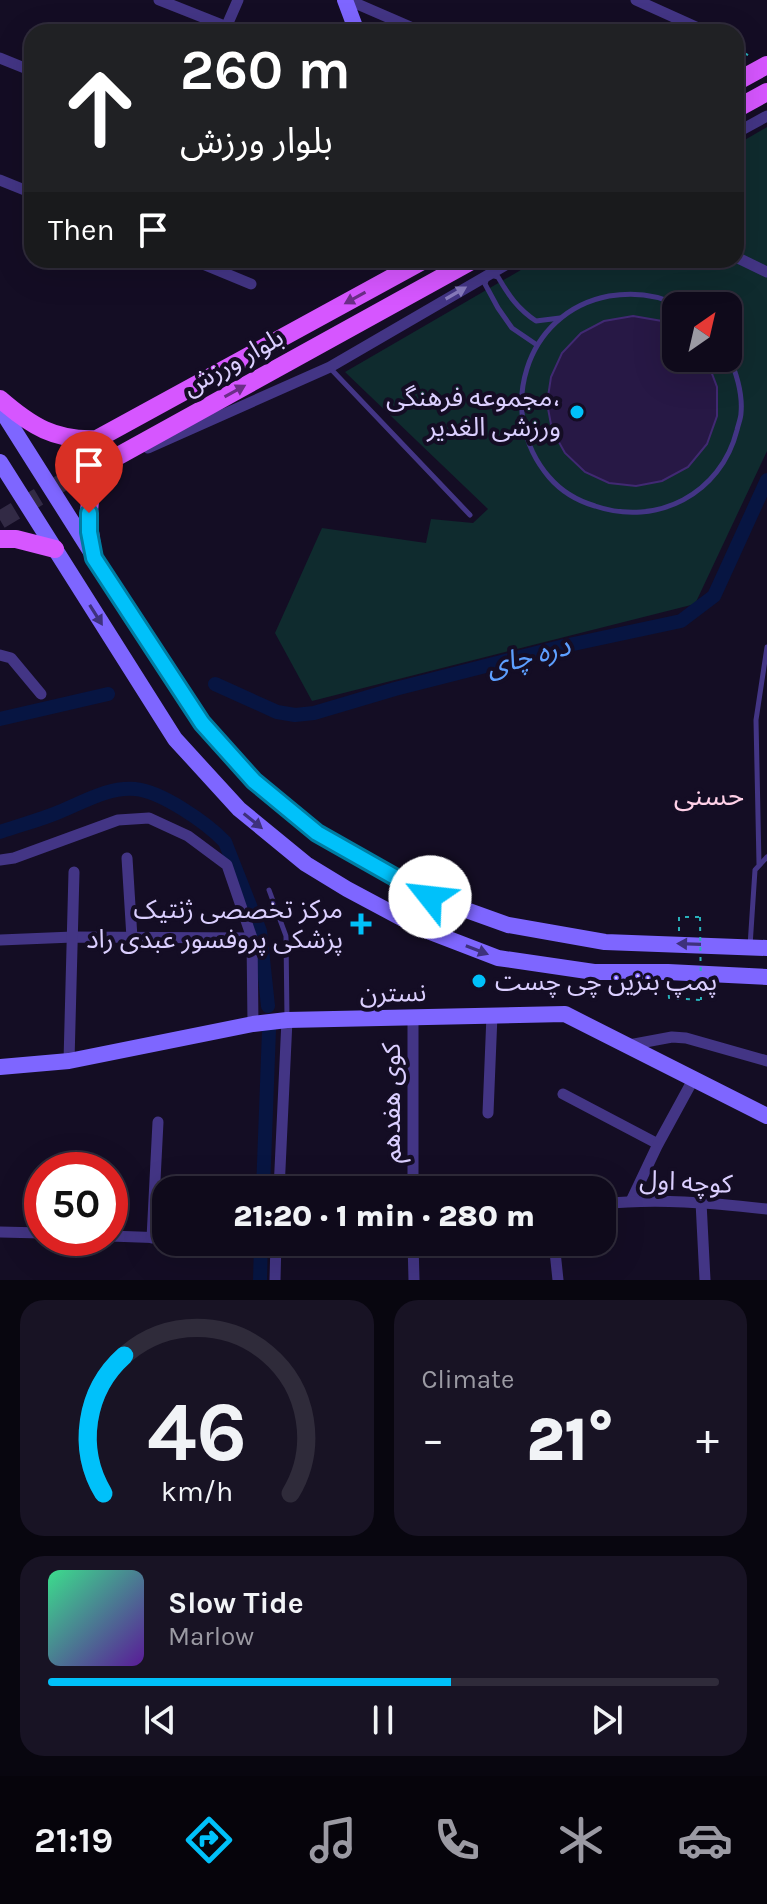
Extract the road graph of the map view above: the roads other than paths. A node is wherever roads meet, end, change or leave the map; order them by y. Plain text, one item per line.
1 (159, 0) edge
2 (238, 0) edge
3 (346, 0) edge
4 (636, 0) edge
5 (214, 24) edge
6 (228, 24) edge
7 (354, 24) edge
8 (403, 24) edge
9 (689, 24) edge
10 (0, 58) edge
11 (767, 65) edge
12 (24, 68) edge
13 (744, 78) edge
14 (767, 92) edge
15 (744, 105) edge
16 (767, 116) edge
17 (744, 129) edge
18 (0, 180) edge
19 (24, 190) edge
20 (744, 261) edge
21 (212, 268) edge
22 (409, 268) edge
23 (458, 268) edge
24 (482, 268) edge
25 (499, 268) edge
26 (767, 272) edge
27 (488, 274) junction
28 (251, 284) dead end
29 (662, 298) edge
30 (561, 317) junction
31 (537, 345) junction
32 (330, 367) junction
33 (736, 372) edge
34 (0, 399) edge
35 (0, 408) edge
36 (97, 439) junction
37 (136, 445) junction
38 (111, 460) junction
39 (34, 461) junction
40 (4, 469) edge
41 (63, 507) junction
42 (470, 515) dead end
43 (38, 523) junction
44 (0, 539) edge
45 (55, 549) junction
46 (94, 558) junction
47 (767, 647) edge
48 (0, 655) edge
49 (41, 694) dead end
50 (767, 857) edge
51 (127, 858) dead end
52 (0, 860) edge
53 (759, 864) junction
54 (74, 872) dead end
55 (269, 890) dead end
56 (73, 937) junction
57 (132, 938) junction
58 (252, 938) junction
59 (0, 940) edge
60 (758, 947) edge
61 (767, 977) edge
62 (492, 1015) junction
63 (413, 1016) junction
64 (287, 1020) junction
65 (253, 1024) junction
66 (629, 1045) junction
67 (69, 1061) junction
68 (767, 1061) edge
69 (0, 1067) edge
70 (694, 1078) junction
71 (563, 1094) dead end
72 (488, 1113) dead end
73 (767, 1116) edge
74 (158, 1122) dead end
75 (658, 1144) junction
76 (155, 1176) edge
77 (280, 1176) edge
78 (413, 1176) edge
79 (631, 1201) junction
80 (701, 1202) junction
81 (616, 1203) edge
82 (767, 1209) edge
83 (0, 1232) edge
84 (24, 1233) edge
85 (128, 1237) edge
86 (152, 1238) edge
87 (276, 1256) edge
88 (413, 1256) edge
89 (555, 1256) edge
90 (275, 1280) edge
91 (414, 1280) edge
92 (558, 1280) edge
93 (705, 1280) edge

1 - 5 street
2 - 6 street
3 - 7 main road
3 - 8 street
4 - 9 street
10 - 12 street
11 - 13 main road
14 - 15 main road
16 - 17 street
18 - 19 street
20 - 26 street
21 - 28 street
22 -> 36 main road, بلوار ورزش
37 -> 23 main road, بلوار ورزش
24 - 27 street
25 - 27 street
27 - 30 lane
27 - 31 lane
32 -> 27 street
29 - 30 lane
30 - 31 lane
31 - 33 lane
32 - 37 street
32 - 42 lane
34 - 36 main road
35 - 39 main road
36 - 38 main road
37 - 38 main road, بلوار ورزش
38 - 46 main road, بلوار ورزش
39 - 40 main road
39 - 41 main road
40 - 43 main road
41 - 43 main road
41 - 46 main road
43 - 45 main road
44 - 45 main road
45 -> 61 main road
60 -> 46 main road
47 - 53 lane
48 - 49 street
50 - 53 lane
51 - 57 street
52 - 58 street
53 - 60 lane
54 - 56 street
55 - 64 lane
56 - 57 street
56 - 59 street
56 - 67 street
57 - 58 street
58 - 65 street
62 - 63 main road, نسترن
62 - 66 main road, نسترن
62 - 72 street
63 - 64 main road, نسترن
63 - 78 street, کوی هفدهم
64 - 65 main road, نسترن
64 - 77 street
65 - 67 main road, نسترن
66 - 68 street
66 - 70 main road, نسترن
67 - 69 main road, نسترن
70 - 73 main road, نسترن
70 - 75 street
71 - 75 street
74 - 76 street
75 - 79 street
79 - 80 street, کوچه اول
79 - 81 street, کوچه اول
80 - 82 street, کوچه اول
80 - 93 street
83 - 84 street
85 - 86 street
87 - 90 street
88 - 91 street
89 - 92 street

